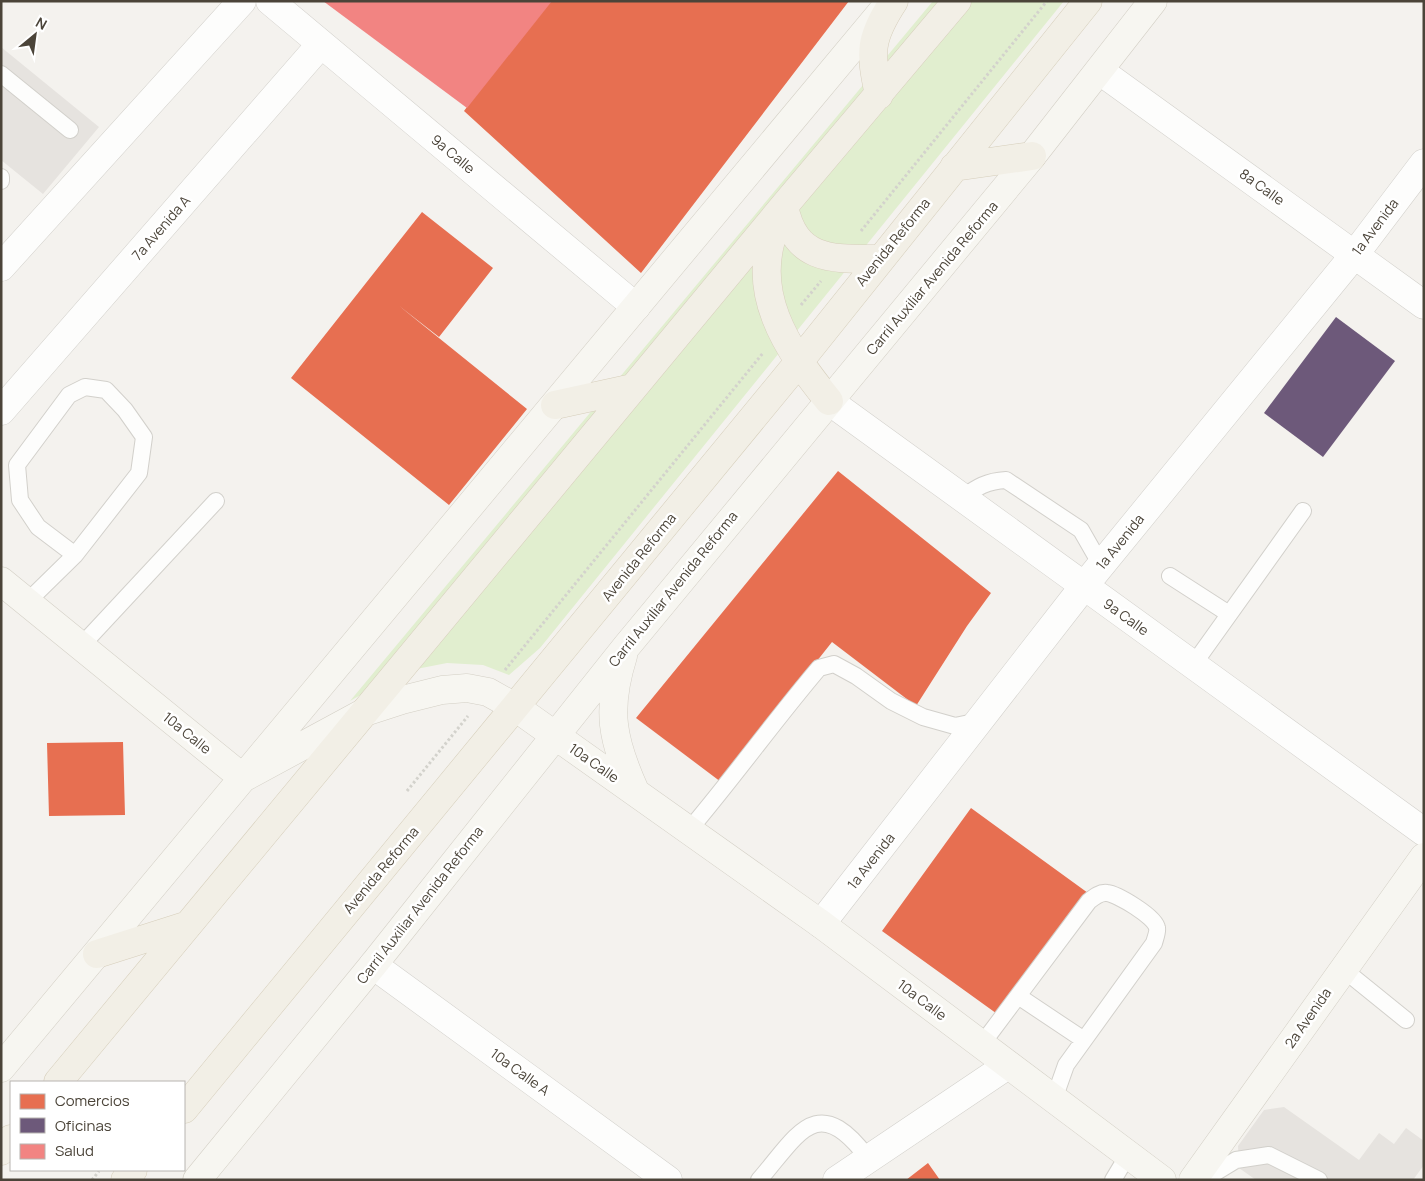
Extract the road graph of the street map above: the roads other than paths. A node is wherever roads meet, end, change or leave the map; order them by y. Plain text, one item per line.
1 (242, 1) edge
2 (270, 1) edge
3 (893, 1) edge
4 (957, 1) edge
5 (1088, 1) edge
6 (1153, 1) edge
7 (322, 44) junction
8 (1100, 71) junction
9 (1, 74) edge
10 (879, 95) junction
11 (70, 130) dead end
12 (1032, 156) junction
13 (1424, 163) edge
14 (954, 167) junction
15 (784, 206) junction
16 (1355, 254) junction
17 (880, 259) junction
18 (1, 267) edge
19 (1424, 305) edge
20 (636, 307) junction
21 (798, 363) junction
22 (634, 388) junction
23 (828, 401) junction
24 (554, 405) junction
25 (1, 411) edge
26 (962, 498) junction
27 (216, 501) dead end
28 (1303, 511) dead end
29 (75, 555) junction
30 (1101, 565) junction
31 (1170, 576) dead end
32 (1, 581) edge
33 (1084, 586) junction
34 (27, 602) junction
35 (1229, 614) junction
36 (81, 646) junction
37 (626, 647) junction
38 (1193, 665) junction
39 (516, 707) junction
40 (366, 712) junction
41 (979, 721) junction
42 (554, 736) junction
43 (243, 778) junction
44 (635, 791) junction
45 (689, 830) junction
46 (1424, 832) edge
47 (1424, 857) edge
48 (821, 924) junction
49 (188, 926) junction
50 (96, 954) junction
51 (373, 965) junction
52 (1343, 968) junction
53 (1018, 996) junction
54 (1406, 1020) dead end
55 (1084, 1040) junction
56 (982, 1044) junction
57 (1008, 1065) junction
58 (1, 1068) edge
59 (59, 1081) edge
60 (1054, 1098) junction
61 (185, 1108) edge
62 (10, 1140) edge
63 (1, 1151) edge
64 (1128, 1155) junction
65 (867, 1157) junction
66 (1200, 1178) edge
67 (197, 1180) edge
68 (668, 1180) edge
69 (759, 1180) edge
70 (837, 1180) edge
71 (1113, 1180) edge
72 (1162, 1180) edge
73 (1319, 1180) edge

1 - 18 street
2 - 7 street, 9a Calle
3 - 10 main road
3 - 20 street
4 - 10 main road
5 - 14 main road, Avenida Reforma
6 - 8 street, Carril Auxiliar Avenida Reforma
7 - 20 street, 9a Calle
7 - 25 street, 7a Avenida A
8 - 12 street, Carril Auxiliar Avenida Reforma
8 - 16 street, 8a Calle
9 - 11 lane
10 - 15 main road
12 - 14 main road
12 - 23 street, Carril Auxiliar Avenida Reforma
13 - 16 street, 1a Avenida
14 - 17 main road, Avenida Reforma
15 - 17 main road
15 - 21 main road
15 - 22 main road
16 - 19 street, 8a Calle
16 - 30 street, 1a Avenida
17 - 21 main road, Avenida Reforma
20 - 24 street
21 - 23 main road
21 - 39 main road, Avenida Reforma
22 - 24 main road
22 - 40 main road
23 - 26 street, 9a Calle
23 - 37 street, Carril Auxiliar Avenida Reforma
24 - 43 street
26 - 30 lane
26 - 33 street, 9a Calle
27 - 36 lane
28 - 35 lane
29 - 29 lane
29 - 34 lane
30 - 33 street, 1a Avenida
31 - 35 lane
32 - 34 street, 10a Calle
33 - 38 street, 9a Calle
33 - 41 street, 1a Avenida
34 - 36 street, 10a Calle
35 - 38 lane
36 - 43 street, 10a Calle
37 - 42 street, Carril Auxiliar Avenida Reforma
37 - 44 street
38 - 46 street, 9a Calle
39 - 40 street, 10a Calle
39 - 42 street, 10a Calle
39 - 61 main road, Avenida Reforma
40 - 43 street, 10a Calle
40 - 49 main road
41 - 45 lane
41 - 48 street, 1a Avenida
42 - 44 street, 10a Calle
42 - 51 street, Carril Auxiliar Avenida Reforma
43 - 50 street
44 - 45 street, 10a Calle
45 - 48 street, 10a Calle
47 - 52 street, 2a Avenida
48 - 56 street, 10a Calle
49 - 50 main road
49 - 59 main road
50 - 58 street
51 - 67 street, Carril Auxiliar Avenida Reforma
51 - 68 street, 10a Calle A
52 - 54 lane
52 - 66 street, 2a Avenida
53 - 55 lane
53 - 55 lane
53 - 56 lane
55 - 60 lane
56 - 57 street, 10a Calle
57 - 60 street, 10a Calle
57 - 65 street
60 - 64 street, 10a Calle
62 - 63 main road
64 - 71 lane
64 - 72 street, 10a Calle
65 - 69 lane
65 - 70 street
66 - 73 lane

